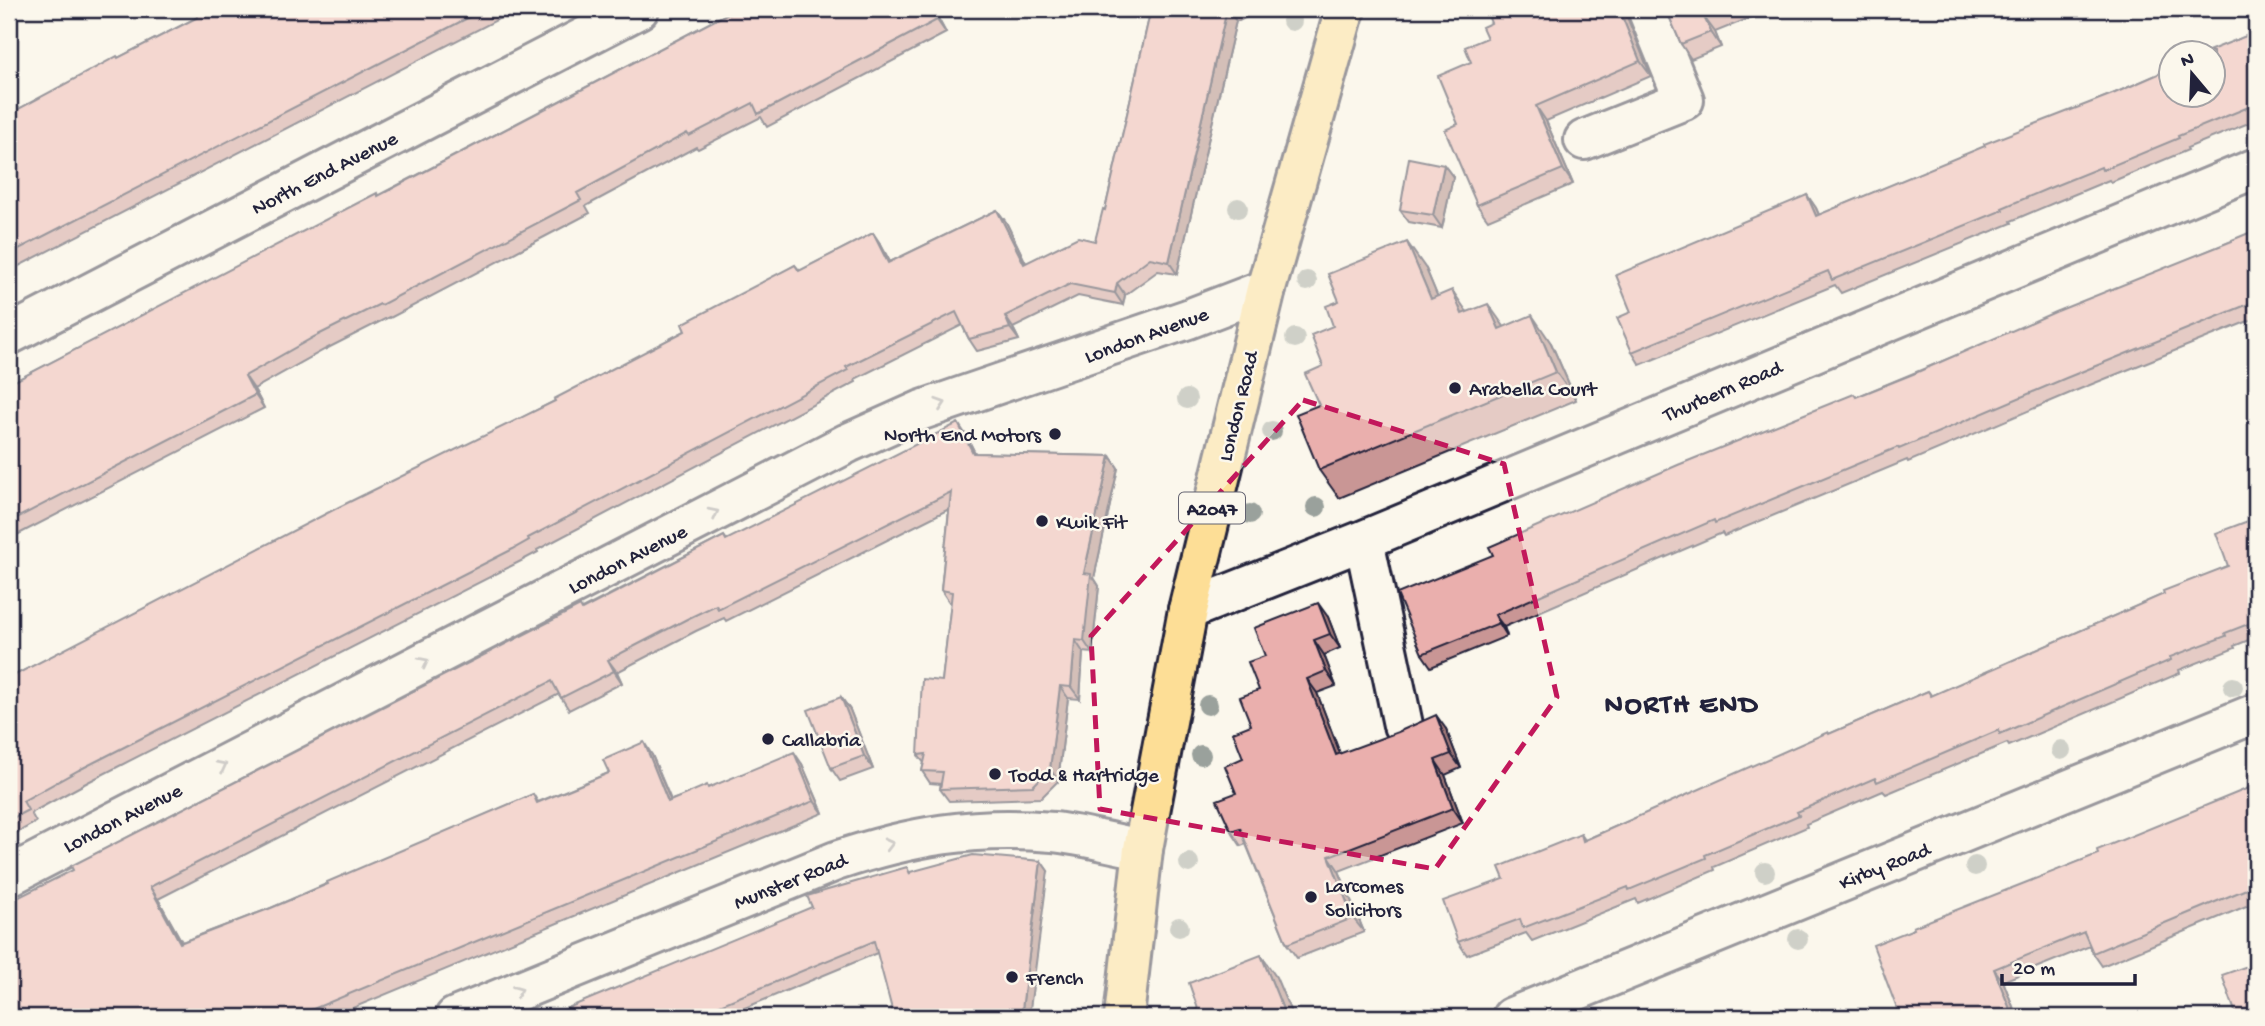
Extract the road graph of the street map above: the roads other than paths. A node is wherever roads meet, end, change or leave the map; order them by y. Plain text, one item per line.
1 (639, 9) edge
2 (1345, 9) edge
3 (1647, 9) edge
4 (1584, 140) dead end
5 (2256, 168) edge
6 (1266, 289) junction
7 (9, 335) edge
8 (1364, 540) junction
9 (1188, 610) junction
10 (2256, 712) edge
11 (1403, 725) dead end
12 (1143, 849) junction
13 (9, 876) edge
14 (455, 1017) edge
15 (1124, 1017) edge
16 (1512, 1017) edge

1 - 7 street, North End Avenue
2 - 6 main road, London Road / A2047
3 - 4 street
5 - 8 street, Thurbern Road
6 - 9 main road, London Road / A2047
13 -> 6 street, London Avenue
8 - 9 street, Thurbern Road
8 - 11 street
9 - 12 main road, London Road / A2047
10 - 16 street, Kirby Road
14 -> 12 street, Munster Road
12 - 15 main road, London Road / A2047

